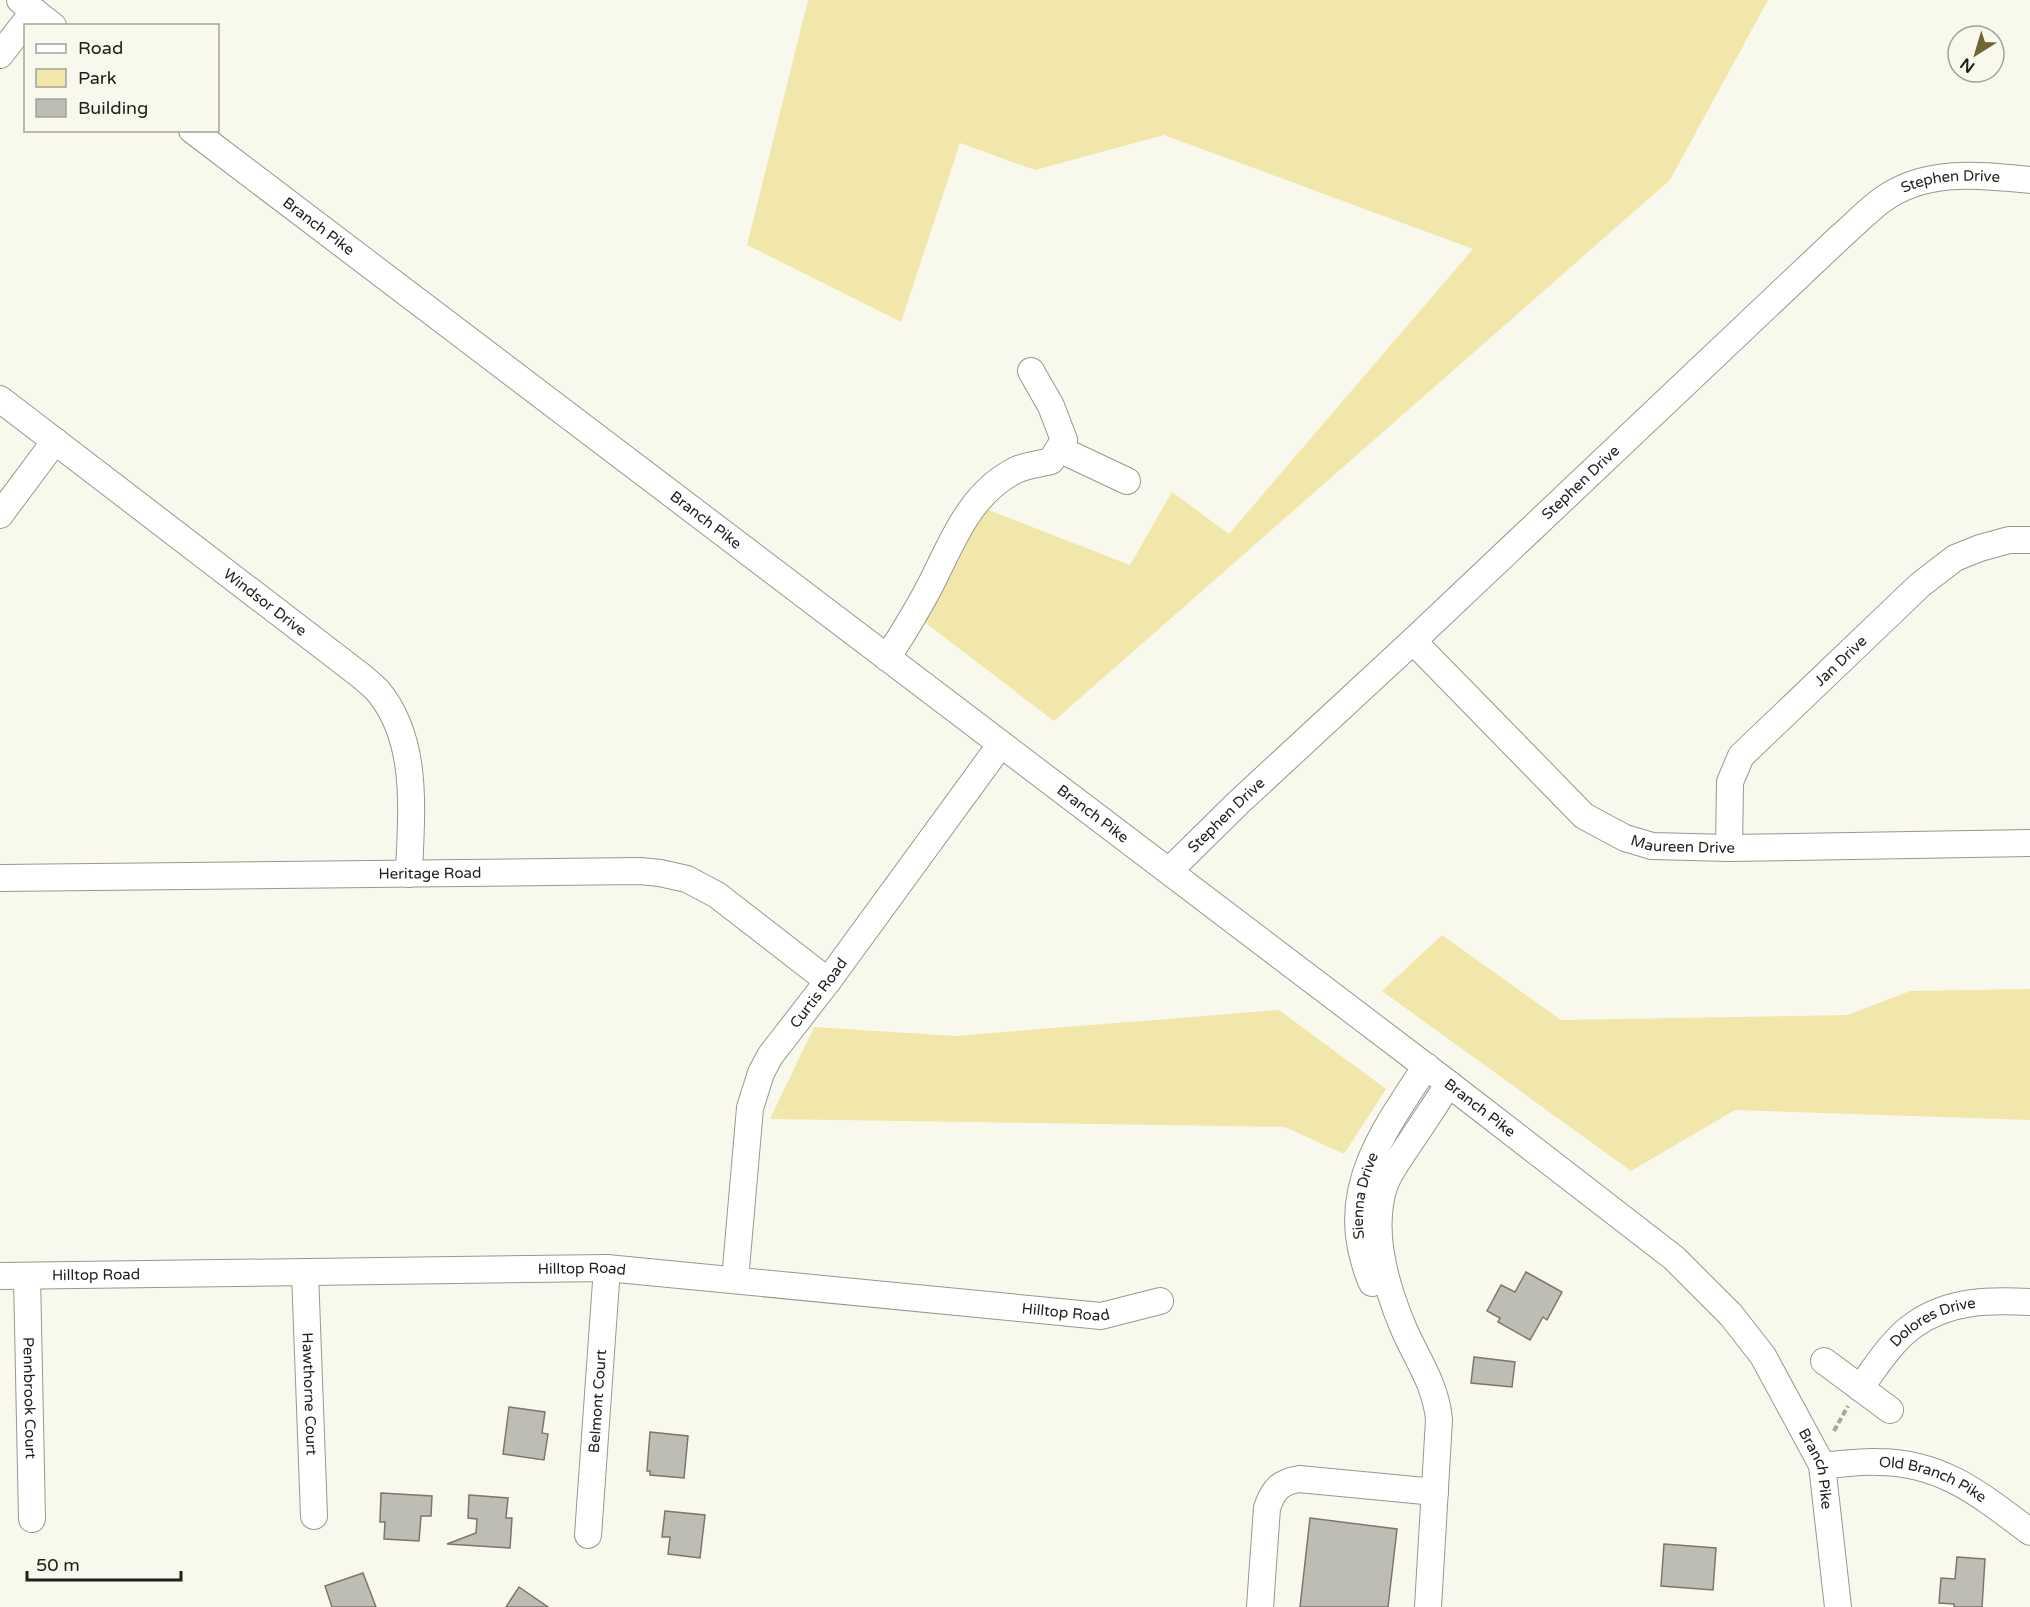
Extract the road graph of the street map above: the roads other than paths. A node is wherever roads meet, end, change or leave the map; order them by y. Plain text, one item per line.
1 (36, 12) edge
2 (26, 24) edge
3 (24, 26) edge
4 (0, 55) edge
5 (195, 132) edge
6 (2030, 180) edge
7 (1031, 371) dead end
8 (0, 399) edge
9 (55, 441) junction
10 (1059, 449) junction
11 (1128, 481) dead end
12 (0, 515) edge
13 (2030, 540) edge
14 (1413, 641) junction
15 (887, 658) junction
16 (1001, 744) junction
17 (2030, 843) edge
18 (1729, 848) junction
19 (1168, 871) junction
20 (409, 874) junction
21 (0, 878) edge
22 (828, 981) junction
23 (1426, 1066) junction
24 (1449, 1084) junction
25 (607, 1268) junction
26 (305, 1272) junction
27 (0, 1276) edge
28 (27, 1276) junction
29 (735, 1280) junction
30 (1160, 1301) dead end
31 (2030, 1302) edge
32 (1403, 1328) junction
33 (1824, 1361) dead end
34 (1855, 1395) junction
35 (1890, 1410) dead end
36 (1822, 1466) junction
37 (1435, 1492) junction
38 (314, 1516) dead end
39 (32, 1519) dead end
40 (2030, 1532) edge
41 (588, 1535) dead end
42 (1260, 1607) edge
43 (1428, 1607) edge
44 (1838, 1607) edge

1 - 2 street
3 - 4 street
5 - 15 street, Branch Pike
6 - 14 street, Stephen Drive
7 - 10 street
8 - 9 street, Windsor Drive
9 - 12 street
9 - 20 street, Windsor Drive
10 - 11 street
10 - 15 street
13 - 18 street, Jan Drive
14 - 18 street, Maureen Drive
14 - 19 street, Stephen Drive
15 - 16 street, Branch Pike
16 - 19 street, Branch Pike
16 - 22 street, Curtis Road
17 - 18 street, Maureen Drive
19 - 23 street, Branch Pike
20 - 21 street, Heritage Road
20 - 22 street, Heritage Road
22 - 29 street, Curtis Road
23 - 24 street, Branch Pike
23 - 32 street, Sienna Drive
24 - 32 street, Sienna Drive
24 - 36 street, Branch Pike
25 - 26 street, Hilltop Road
25 - 29 street, Hilltop Road
25 - 41 street, Belmont Court
26 - 28 street, Hilltop Road
26 - 38 street, Hawthorne Court
27 - 28 street, Hilltop Road
28 - 39 street, Pennbrook Court
29 - 30 street, Hilltop Road
31 - 34 street, Dolores Drive
32 - 37 street, Sienna Drive
33 - 34 street
34 - 35 street
36 - 40 street, Old Branch Pike
36 - 44 street, Branch Pike
37 - 42 street
37 - 43 street, Sienna Drive

